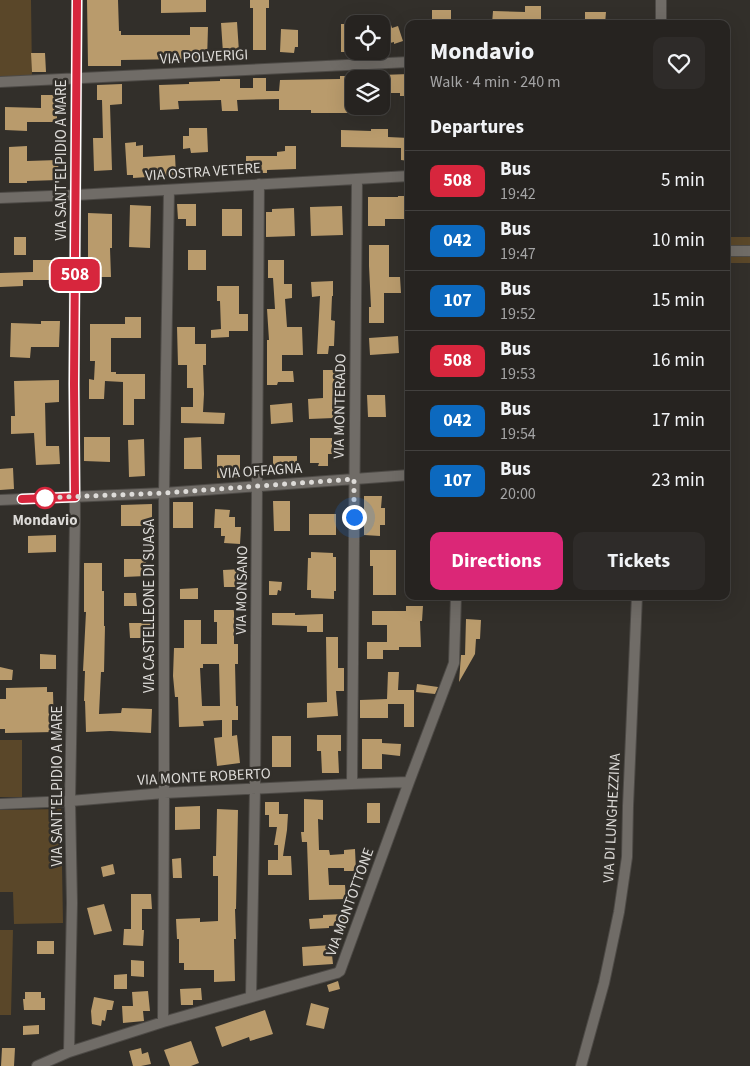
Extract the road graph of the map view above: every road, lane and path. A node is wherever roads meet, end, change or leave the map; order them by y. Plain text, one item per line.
1 (77, 0) edge
2 (661, 0) edge
3 (660, 20) edge
4 (405, 62) edge
5 (77, 79) junction
6 (0, 82) edge
7 (405, 176) edge
8 (357, 179) junction
9 (260, 184) junction
10 (169, 190) junction
11 (76, 195) junction
12 (0, 198) edge
13 (730, 251) edge
14 (750, 251) edge
15 (405, 475) edge
16 (354, 479) junction
17 (258, 486) junction
18 (164, 493) junction
19 (75, 497) junction
20 (0, 500) edge
21 (456, 600) edge
22 (637, 600) edge
23 (409, 782) junction
24 (352, 784) junction
25 (255, 788) junction
26 (164, 793) junction
27 (70, 801) junction
28 (0, 804) edge
29 (251, 996) junction
30 (163, 1022) junction
31 (69, 1052) junction
32 (37, 1066) edge
33 (581, 1066) edge

1 - 5 street, VIA SANT'ELPIDIO A MARE
2 - 3 street
4 - 5 street, VIA POLVERIGI
5 - 6 street, VIA POLVERIGI
5 - 11 street, VIA SANT'ELPIDIO A MARE
7 - 8 street, VIA OSTRA VETERE
8 - 9 street, VIA OSTRA VETERE
8 - 16 street, VIA MONTERADO
9 - 10 street, VIA OSTRA VETERE
9 - 17 street, VIA MONSANO
10 - 11 street, VIA OSTRA VETERE
10 - 18 street, VIA CASTELLEONE DI SUASA
11 - 12 street, VIA OSTRA VETERE
11 - 19 street, VIA SANT'ELPIDIO A MARE
13 - 14 street
15 - 16 street, VIA OFFAGNA
16 - 17 street, VIA OFFAGNA
16 - 24 street, VIA MONTERADO
17 - 18 street, VIA OFFAGNA
17 - 25 street, VIA MONSANO
18 - 19 street, VIA OFFAGNA
18 - 26 street, VIA CASTELLEONE DI SUASA
19 - 20 street, VIA OFFAGNA
19 - 27 street, VIA SANT'ELPIDIO A MARE
21 - 23 street, VIA MONTOTTONE
22 - 33 street, VIA DI LUNGHEZZINA
23 - 24 street, VIA MONTE ROBERTO
23 - 29 street, VIA MONTOTTONE
24 - 25 street, VIA MONTE ROBERTO
25 - 26 street, VIA MONTE ROBERTO
25 - 29 street, VIA MONSANO
26 - 27 street, VIA MONTE ROBERTO
26 - 30 street, VIA CASTELLEONE DI SUASA
27 - 28 street, VIA MONTE ROBERTO
27 - 31 street, VIA SANT'ELPIDIO A MARE
29 - 30 street, VIA MONTOTTONE
30 - 31 street, VIA MONTOTTONE
31 - 32 street, VIA MONTOTTONE

